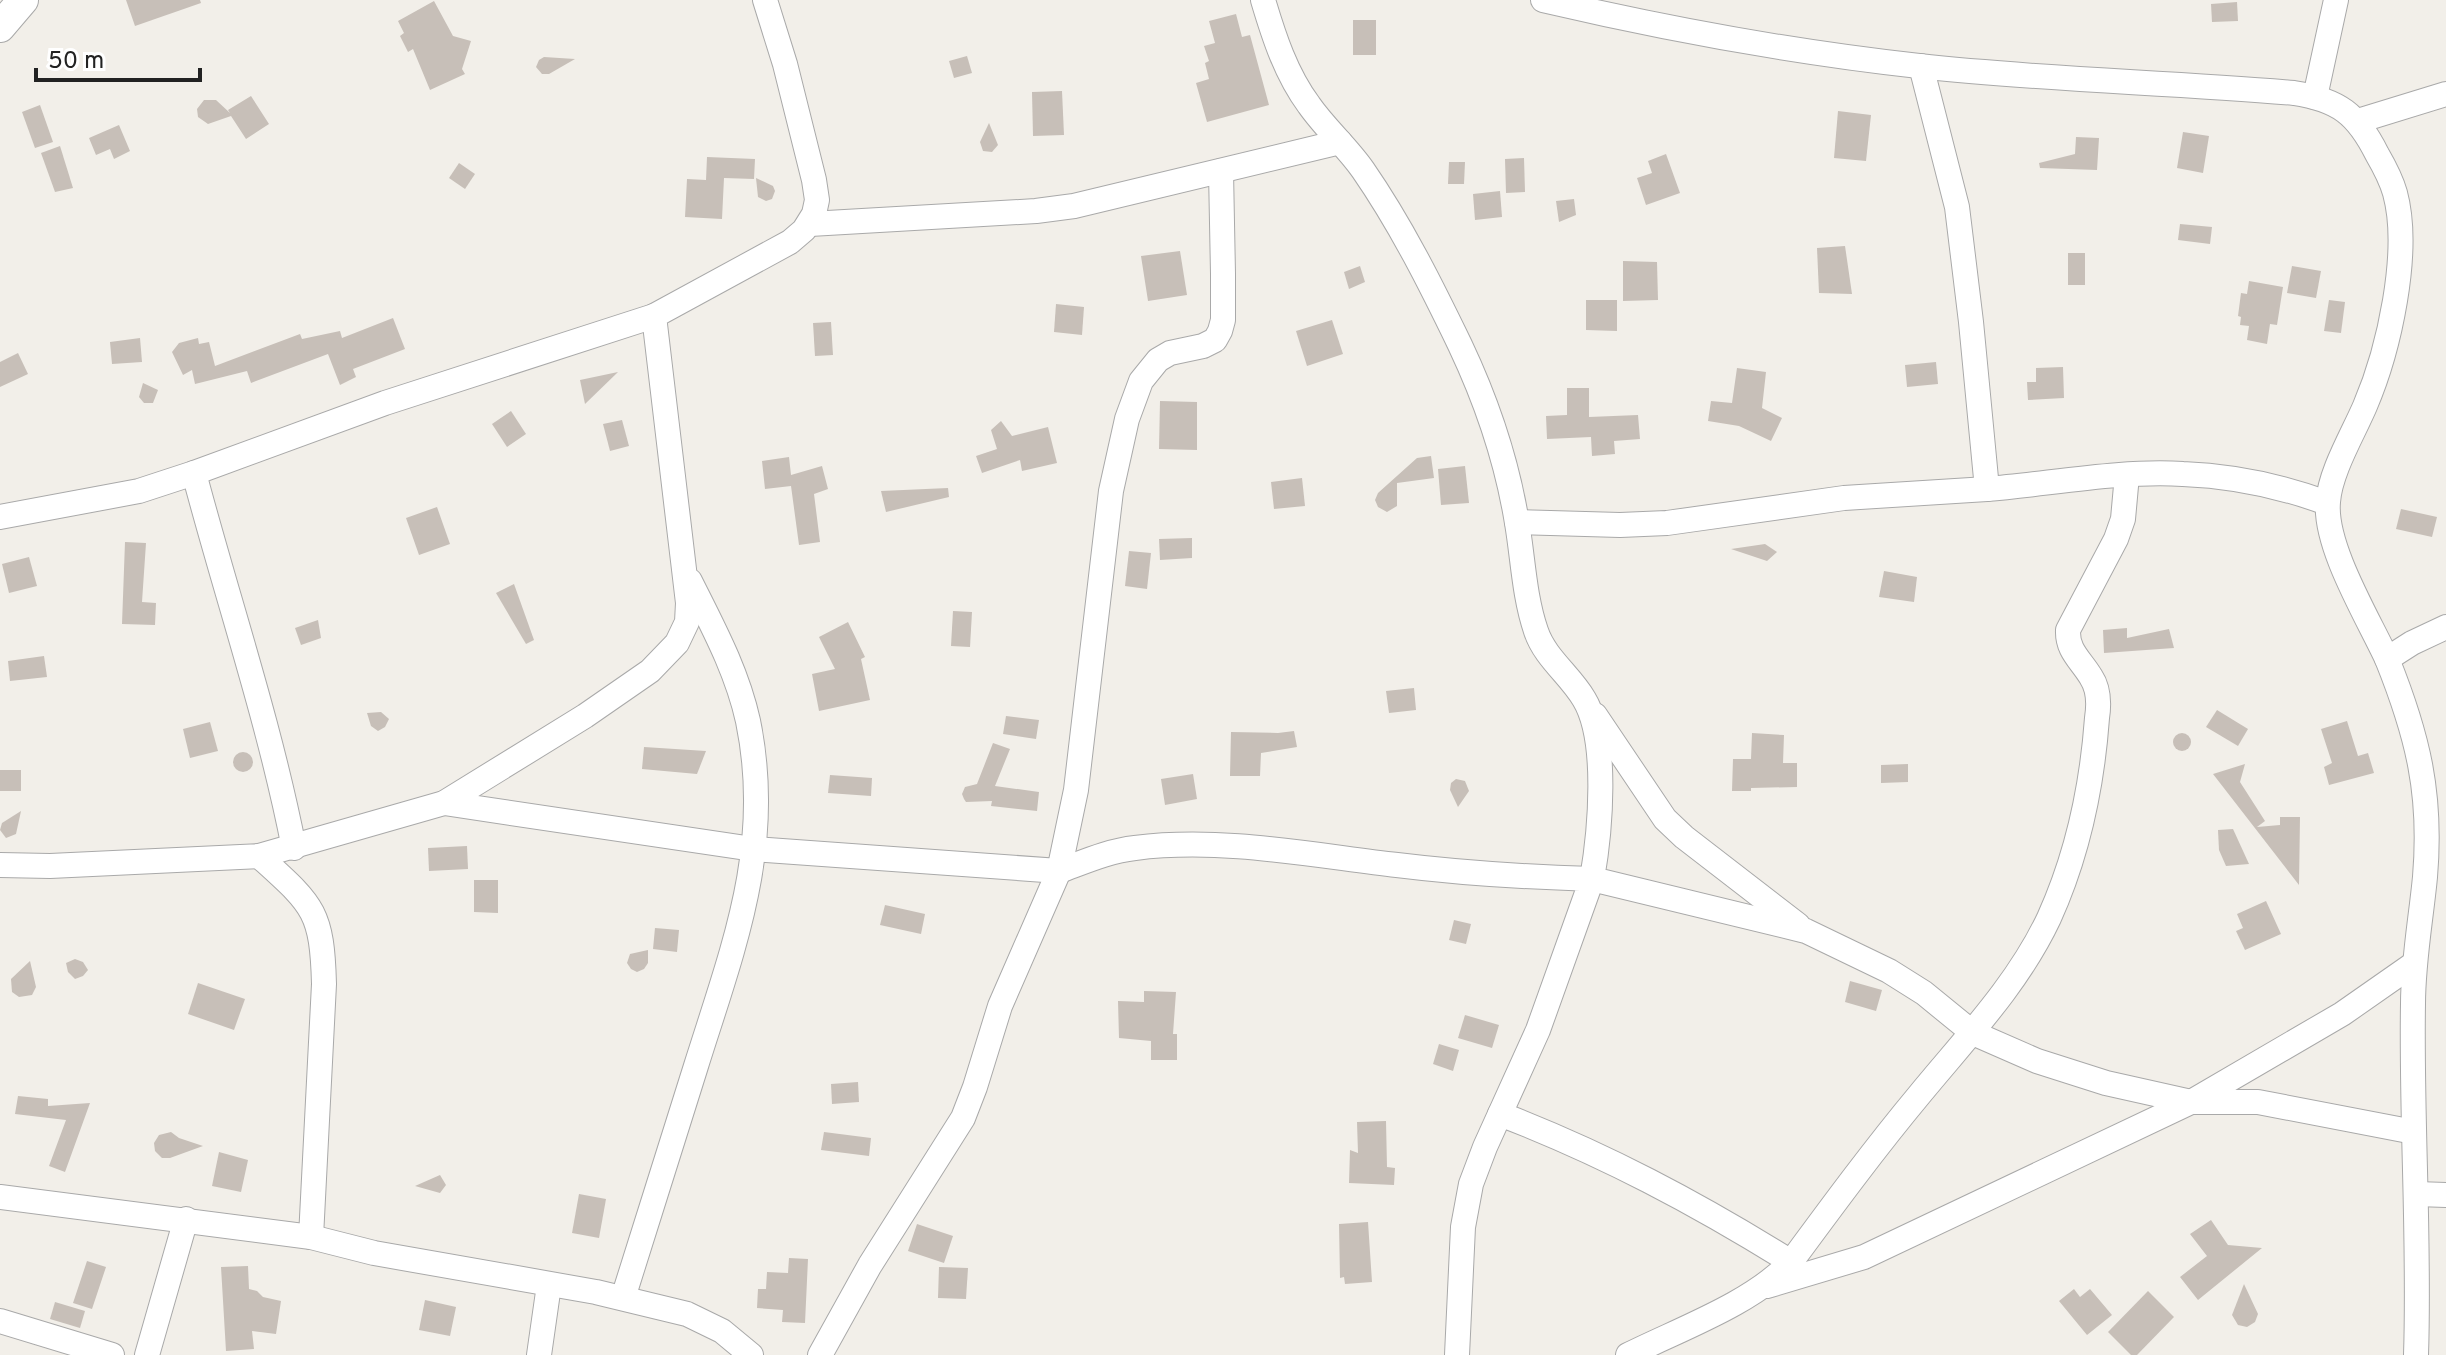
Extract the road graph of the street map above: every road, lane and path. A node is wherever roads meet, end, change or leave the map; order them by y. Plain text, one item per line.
1 (23, 0) edge
2 (765, 0) edge
3 (1263, 0) edge
4 (1543, 0) edge
5 (2336, 0) edge
6 (0, 27) edge
7 (1921, 66) junction
8 (2446, 94) edge
9 (2315, 97) junction
10 (2358, 121) junction
11 (1340, 142) junction
12 (1221, 171) junction
13 (810, 224) junction
14 (654, 316) junction
15 (194, 473) junction
16 (2127, 475) junction
17 (1987, 489) junction
18 (2327, 503) junction
19 (0, 517) edge
20 (1517, 522) junction
21 (684, 568) junction
22 (2446, 627) edge
23 (2387, 659) junction
24 (1586, 703) junction
25 (444, 803) junction
26 (294, 848) junction
27 (753, 849) junction
28 (259, 856) junction
29 (0, 865) edge
30 (1059, 871) junction
31 (1592, 879) junction
32 (1806, 931) junction
33 (2415, 963) junction
34 (1973, 1033) junction
35 (2191, 1102) junction
36 (1500, 1114) junction
37 (2414, 1132) junction
38 (2417, 1194) junction
39 (2446, 1195) edge
40 (0, 1197) edge
41 (186, 1219) junction
42 (311, 1237) junction
43 (1791, 1262) junction
44 (549, 1285) junction
45 (1764, 1287) junction
46 (623, 1298) junction
47 (0, 1321) edge
48 (112, 1355) edge
49 (147, 1355) edge
50 (539, 1355) edge
51 (751, 1355) edge
52 (820, 1355) edge
53 (1457, 1355) edge
54 (1628, 1355) edge
55 (2416, 1355) edge

1 - 6 street
2 - 13 street
3 - 11 street
4 - 7 street
5 - 9 street
7 - 9 street
7 - 17 street
8 - 10 street
9 - 10 street
10 - 18 street
11 - 12 street
11 - 20 street
12 - 13 street
12 - 30 street
13 - 14 street
14 - 15 street
14 - 21 street
15 - 19 street
15 - 26 street
16 - 17 street
16 - 18 street
16 - 34 street
17 - 20 street
18 - 23 street
20 - 24 street
21 - 25 street
21 - 27 street
22 - 23 street
23 - 33 street
24 - 31 street
24 - 32 street
25 - 26 street
25 - 27 street
26 - 28 street
27 - 30 street
27 - 46 street
28 - 29 street
28 - 42 street
30 - 31 street
30 - 52 street
31 - 32 street
31 - 36 street
32 - 34 street
33 - 35 street
33 - 37 street
34 - 35 street
34 - 43 street
35 - 37 street
35 - 45 street
36 - 43 street
36 - 53 street
37 - 38 street
38 - 39 street
38 - 55 street
40 - 41 street
41 - 42 street
41 - 49 street
42 - 44 street
43 - 45 street
44 - 46 street
44 - 50 street
45 - 54 street
46 - 51 street
47 - 48 street

